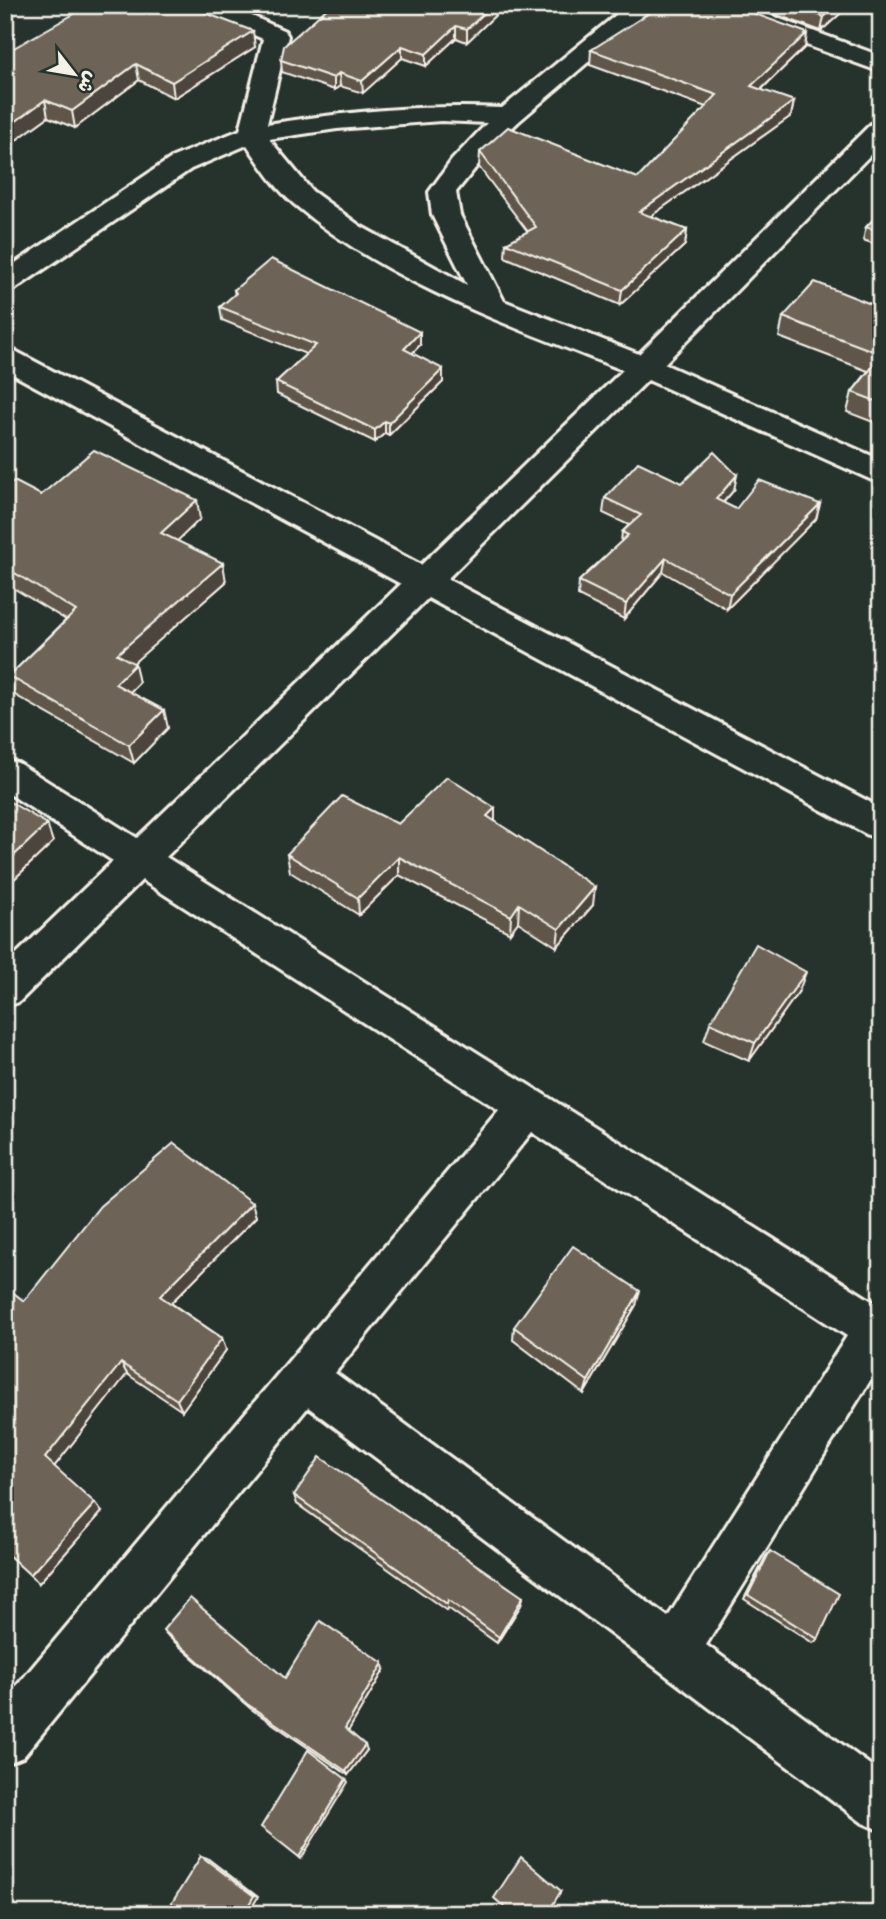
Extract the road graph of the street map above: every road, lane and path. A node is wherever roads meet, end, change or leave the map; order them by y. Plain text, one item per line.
1 (207, 5) edge
2 (643, 5) edge
3 (719, 5) edge
4 (881, 65) edge
5 (509, 116) junction
6 (881, 129) edge
7 (252, 134) junction
8 (5, 283) edge
9 (493, 307) junction
10 (5, 358) edge
11 (643, 367) junction
12 (881, 472) edge
13 (424, 581) junction
14 (5, 772) edge
15 (881, 825) edge
16 (141, 857) junction
17 (5, 990) edge
18 (527, 1107) junction
19 (878, 1326) edge
20 (304, 1377) junction
21 (674, 1651) junction
22 (5, 1739) edge
23 (881, 1805) edge

1 - 7 street
2 - 5 street
3 - 4 street
5 - 7 street
5 - 9 street
6 - 11 street
7 - 8 street
7 - 9 street
9 - 11 street
10 - 13 street
11 - 12 street
11 - 13 street
13 - 15 street
13 - 16 street
14 - 16 street
16 - 17 street
16 - 18 street
18 - 19 street
18 - 20 street
19 - 21 street
20 - 21 street
20 - 22 street
21 - 23 street

